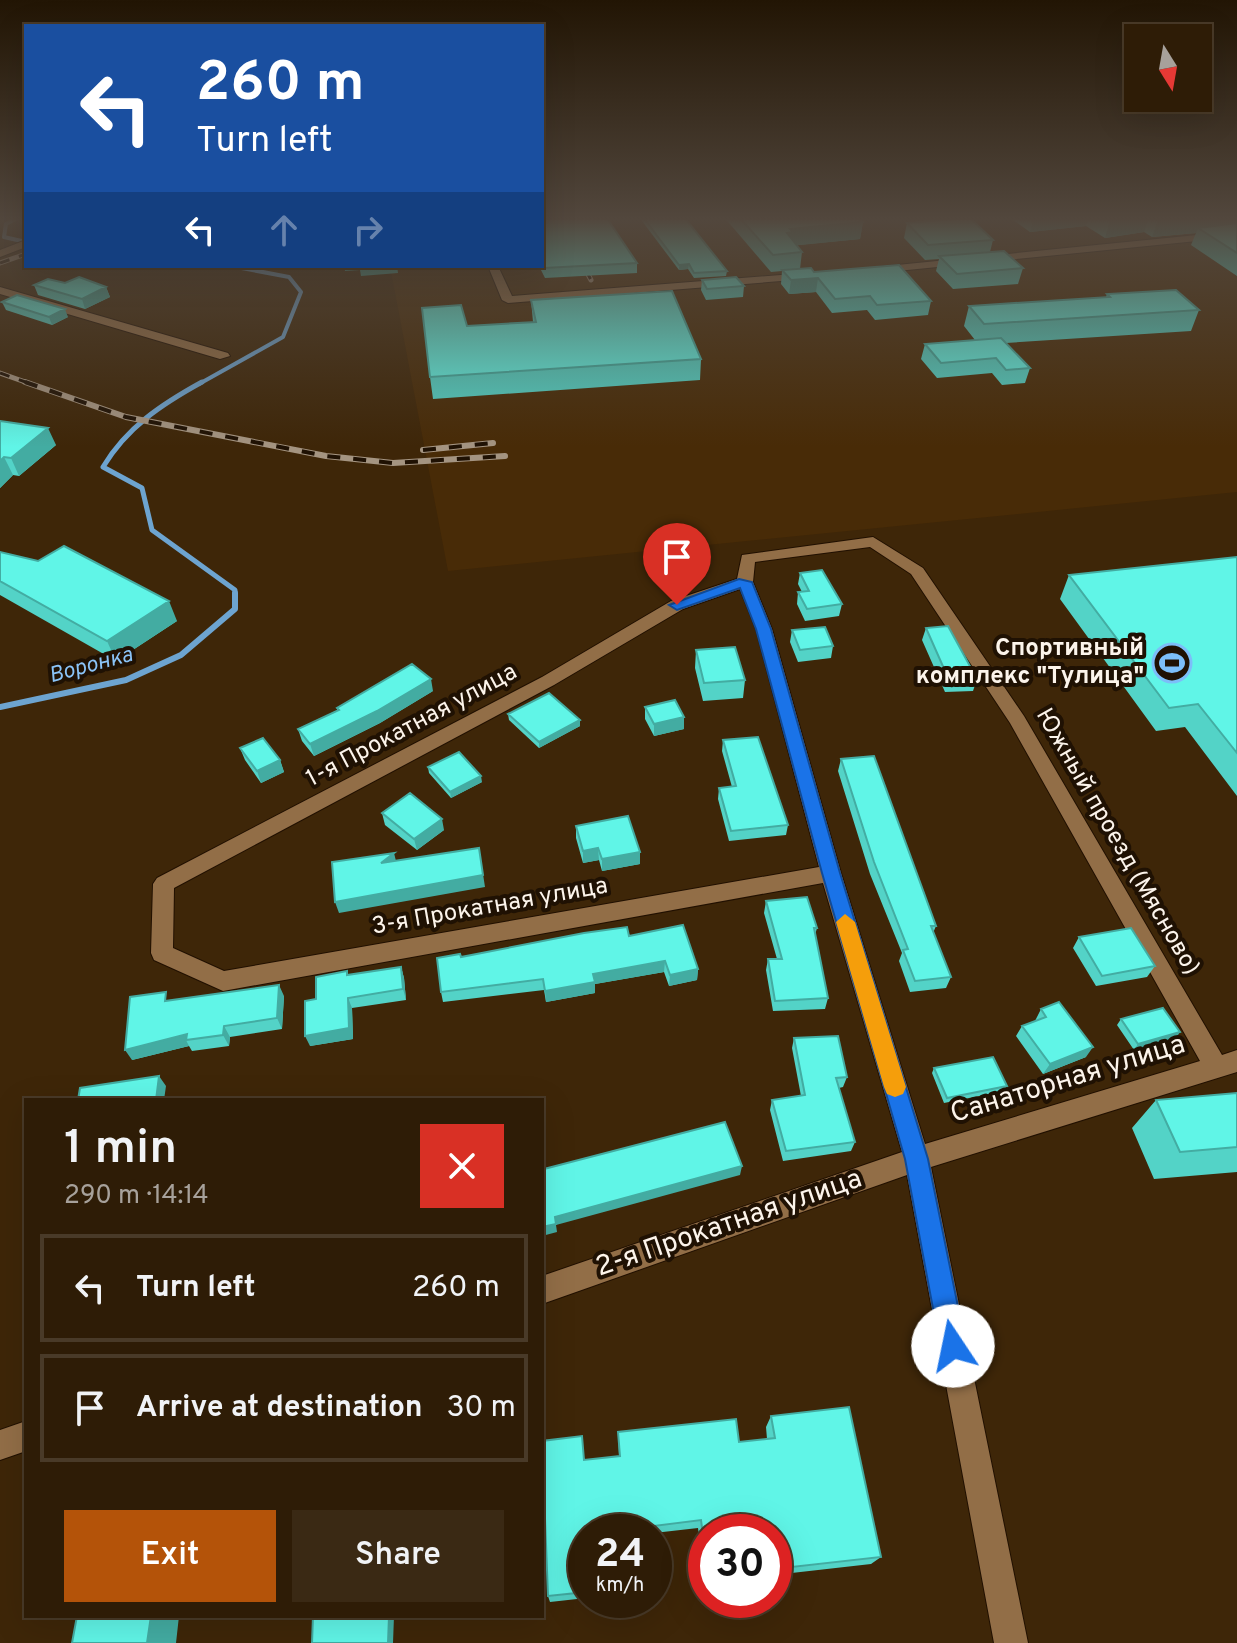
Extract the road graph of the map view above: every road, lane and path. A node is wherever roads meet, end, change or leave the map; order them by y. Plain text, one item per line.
1 (12, 294) edge
2 (505, 294) edge
3 (585, 294) edge
4 (224, 356) dead end
5 (745, 582) junction
6 (831, 873) junction
7 (162, 953) joint
8 (1226, 1064) edge
9 (917, 1159) junction
10 (544, 1289) edge
11 (24, 1437) edge
12 (0, 1445) edge
13 (1011, 1643) edge

1 - 4 street
2 - 3 street
5 - 6 street
5 - 7 street, 1-я Прокатная улица
5 - 8 street, Южный проезд (Мясново)
6 - 7 street, 3-я Прокатная улица
6 - 9 street
8 - 9 street, Санаторная улица
9 - 10 street, 2-я Прокатная улица
9 - 13 street
11 - 12 street

